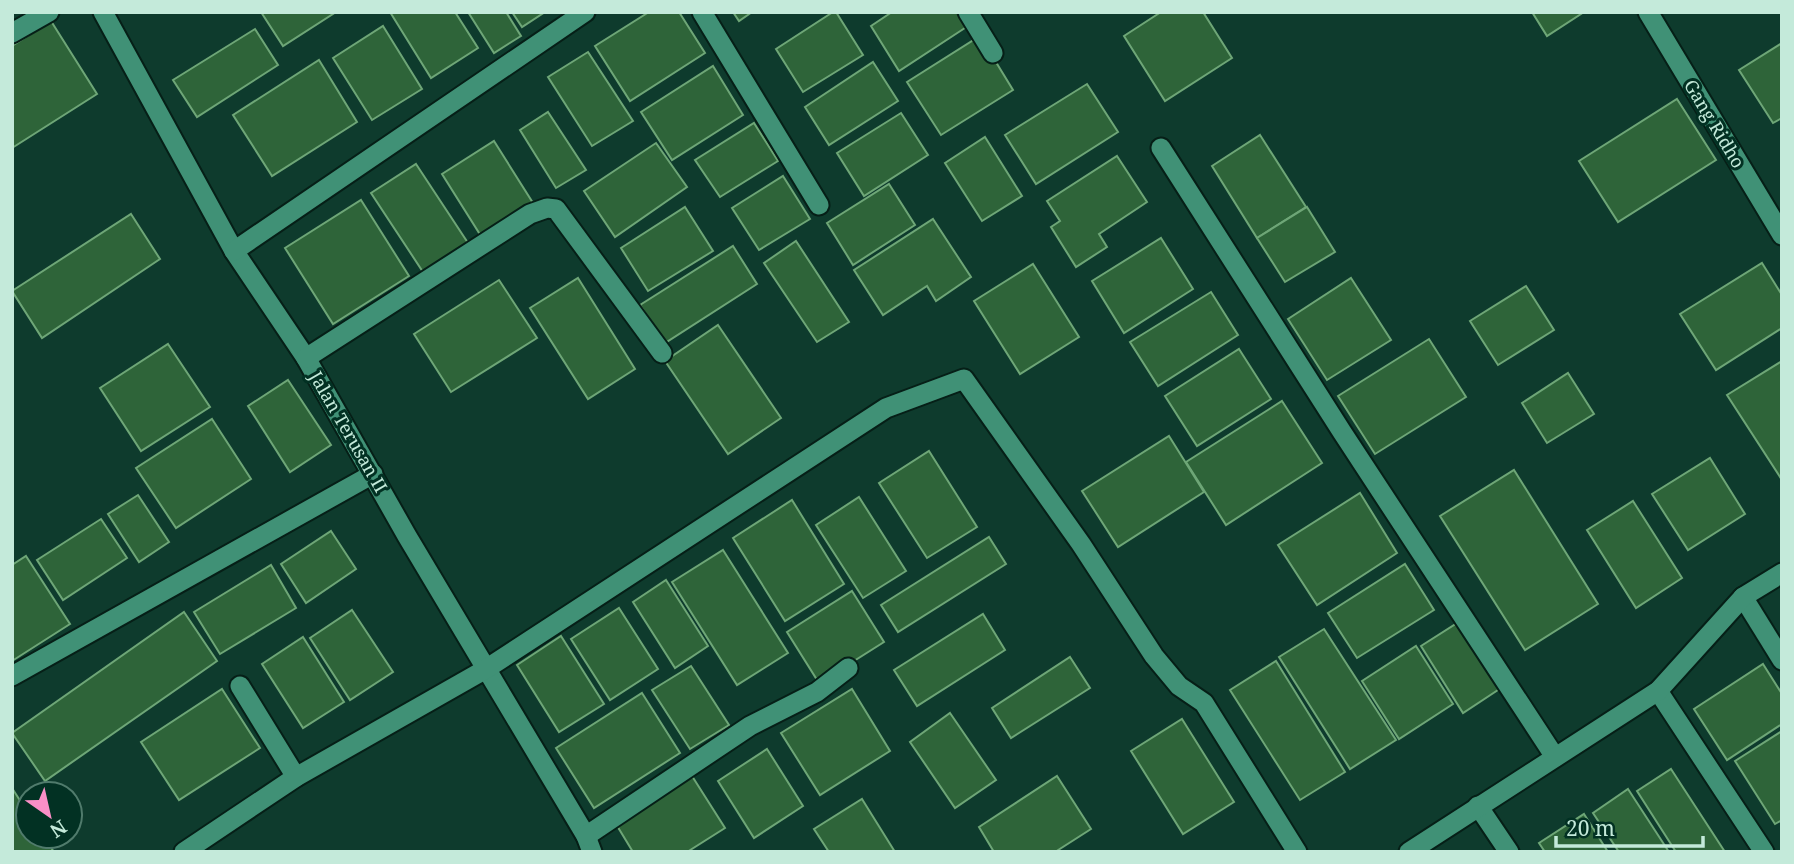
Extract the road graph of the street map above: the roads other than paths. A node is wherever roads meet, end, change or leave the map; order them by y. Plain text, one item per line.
1 (49, 12) edge
2 (585, 12) edge
3 (702, 12) edge
4 (968, 12) edge
5 (1648, 12) edge
6 (105, 13) edge
7 (12, 33) edge
8 (993, 52) dead end
9 (1161, 148) dead end
10 (819, 205) dead end
11 (1782, 235) edge
12 (234, 251) junction
13 (662, 353) dead end
14 (306, 358) junction
15 (373, 474) junction
16 (1782, 573) edge
17 (1742, 597) junction
18 (1782, 660) edge
19 (486, 668) junction
20 (848, 668) dead end
21 (12, 676) edge
22 (240, 686) dead end
23 (1658, 691) junction
24 (1555, 757) junction
25 (296, 777) junction
26 (1478, 807) junction
27 (589, 844) edge
28 (184, 852) edge
29 (1297, 852) edge
30 (1409, 852) edge
31 (1509, 852) edge
32 (1764, 852) edge

1 - 7 street
2 - 12 street
3 - 10 street
4 - 8 street
5 - 11 street, Gang Ridho
6 - 12 street, Jalan Terusan II
9 - 24 street
12 - 14 street, Jalan Terusan II
13 - 14 street
14 - 15 street, Jalan Terusan II
15 - 19 street, Jalan Terusan II
15 - 21 street
16 - 17 street
17 - 18 street
17 - 23 street
19 - 25 street
19 - 27 street, Jalan Terusan II
19 - 29 street
20 - 27 street
22 - 25 street
23 - 24 street
23 - 32 street
24 - 26 street
25 - 28 street
26 - 30 street
26 - 31 street

